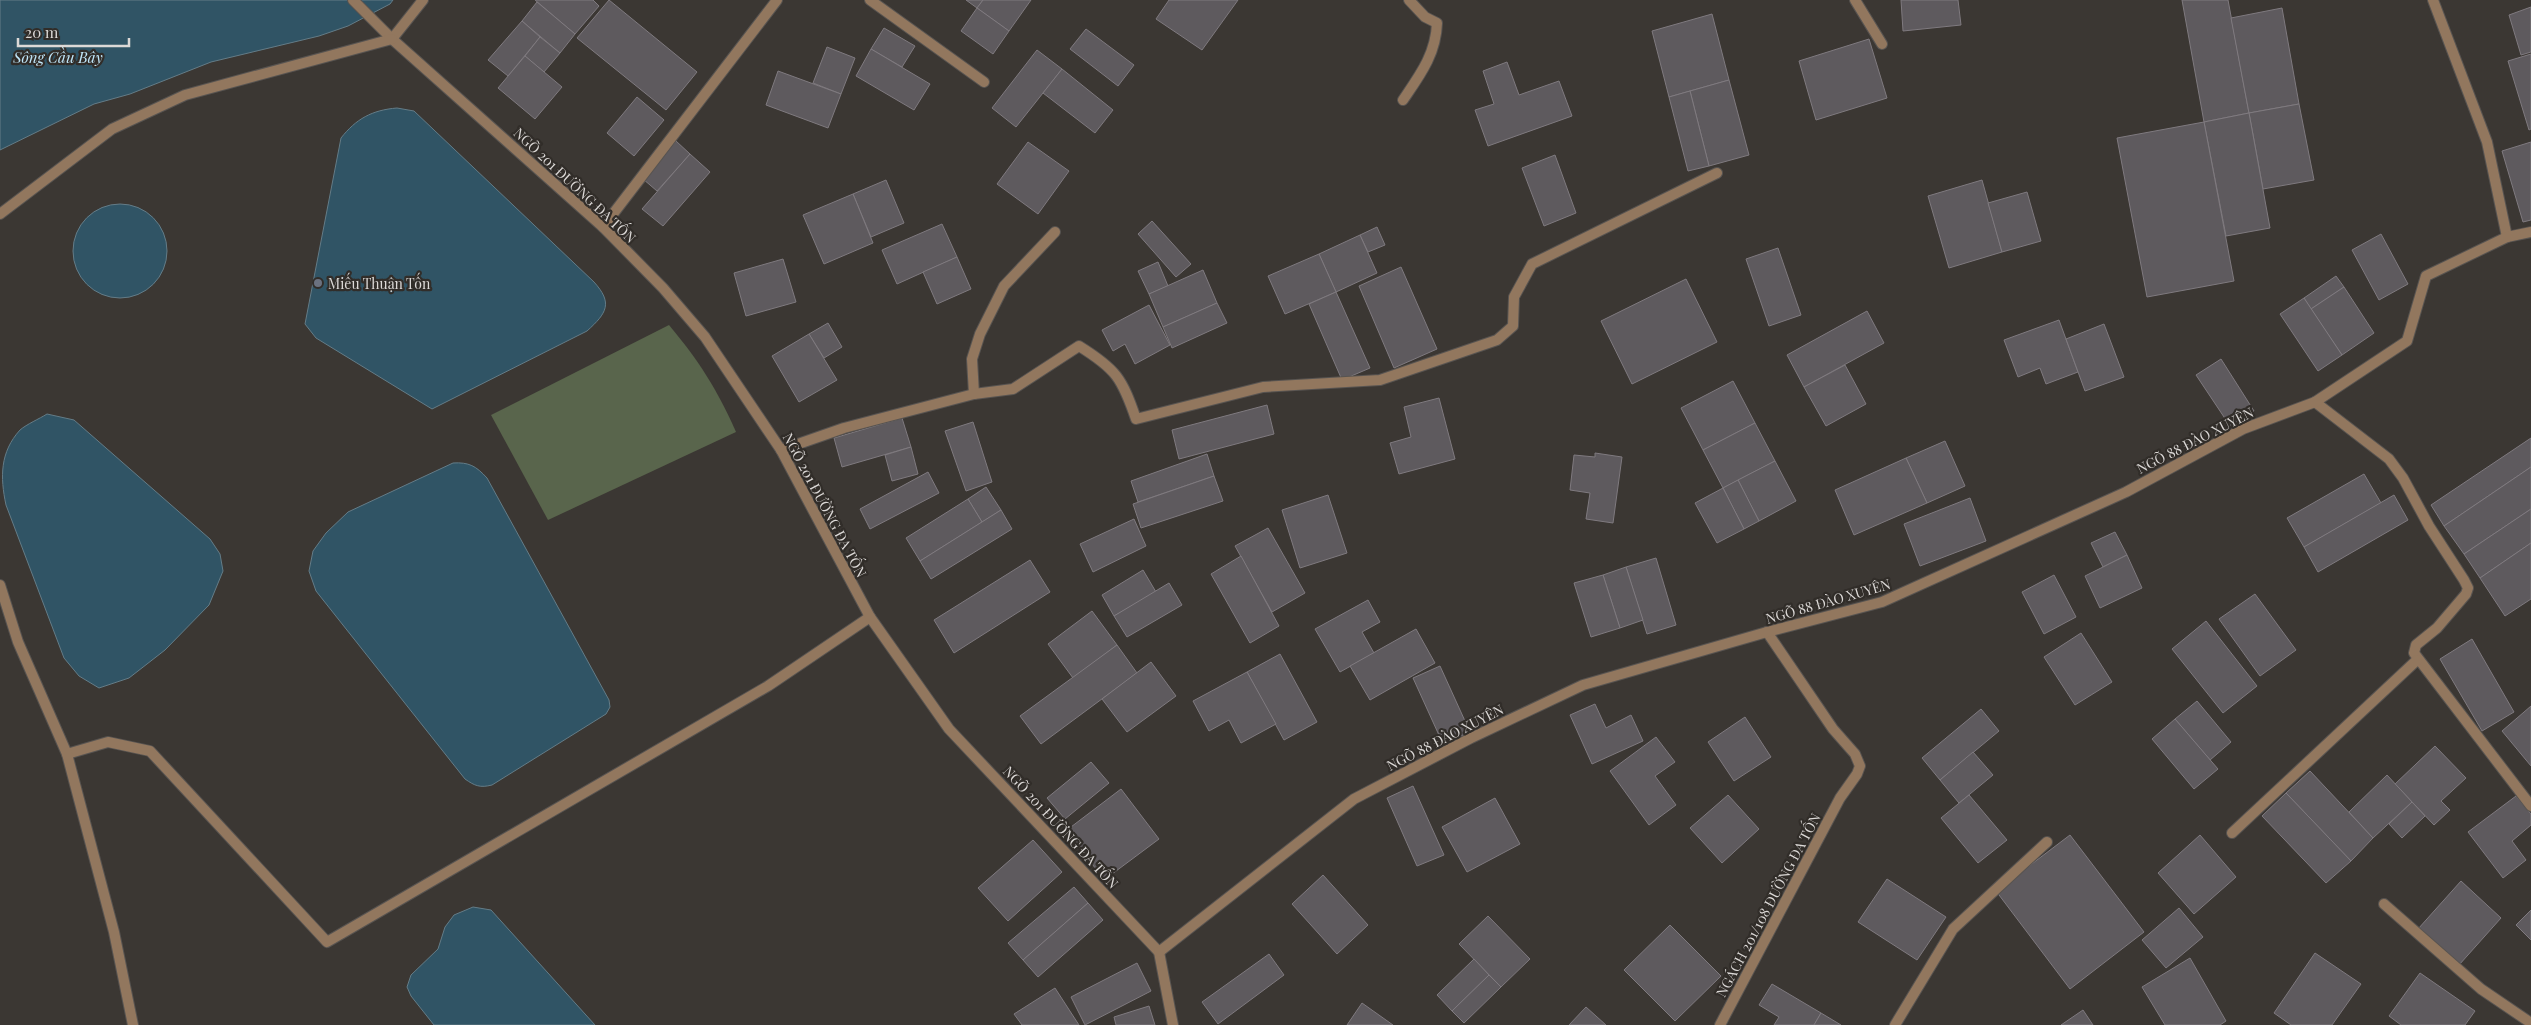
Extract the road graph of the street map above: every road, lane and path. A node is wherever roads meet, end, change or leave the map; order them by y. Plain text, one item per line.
1 (353, 0) edge
2 (423, 0) edge
3 (777, 0) edge
4 (870, 0) edge
5 (1408, 0) edge
6 (1855, 0) edge
7 (2434, 0) edge
8 (392, 39) junction
9 (1882, 44) dead end
10 (984, 82) dead end
11 (1403, 100) dead end
12 (1718, 173) dead end
13 (0, 214) edge
14 (603, 227) junction
15 (1055, 232) dead end
16 (2531, 232) edge
17 (2507, 237) junction
18 (974, 394) junction
19 (2315, 402) junction
20 (781, 450) junction
21 (0, 585) edge
22 (870, 617) junction
23 (1767, 632) junction
24 (2417, 660) junction
25 (67, 754) junction
26 (2531, 806) edge
27 (2232, 833) dead end
28 (2047, 842) dead end
29 (2384, 904) dead end
30 (1159, 952) junction
31 (2531, 1023) edge
32 (133, 1025) edge
33 (1173, 1025) edge
34 (1720, 1025) edge
35 (1895, 1025) edge

1 - 8 street, NGÕ 201 ĐƯỜNG ĐA TỐN
2 - 8 street
3 - 14 street
4 - 10 street
5 - 11 street
6 - 9 street
7 - 17 street
8 - 13 street
8 - 14 street, NGÕ 201 ĐƯỜNG ĐA TỐN
12 - 18 street
14 - 20 street, NGÕ 201 ĐƯỜNG ĐA TỐN
15 - 18 street
16 - 17 street, NGÕ 88 ĐÀO XUYÊN
17 - 19 street, NGÕ 88 ĐÀO XUYÊN
18 - 20 street
19 - 23 street, NGÕ 88 ĐÀO XUYÊN
19 - 24 street
20 - 22 street, NGÕ 201 ĐƯỜNG ĐA TỐN
21 - 25 street
22 - 25 street
22 - 30 street, NGÕ 201 ĐƯỜNG ĐA TỐN
23 - 30 street, NGÕ 88 ĐÀO XUYÊN
23 - 34 street, NGÁCH 201/108 ĐƯỜNG ĐA TỐN
24 - 26 street
24 - 27 street
25 - 32 street
28 - 35 street
29 - 31 street
30 - 33 street

